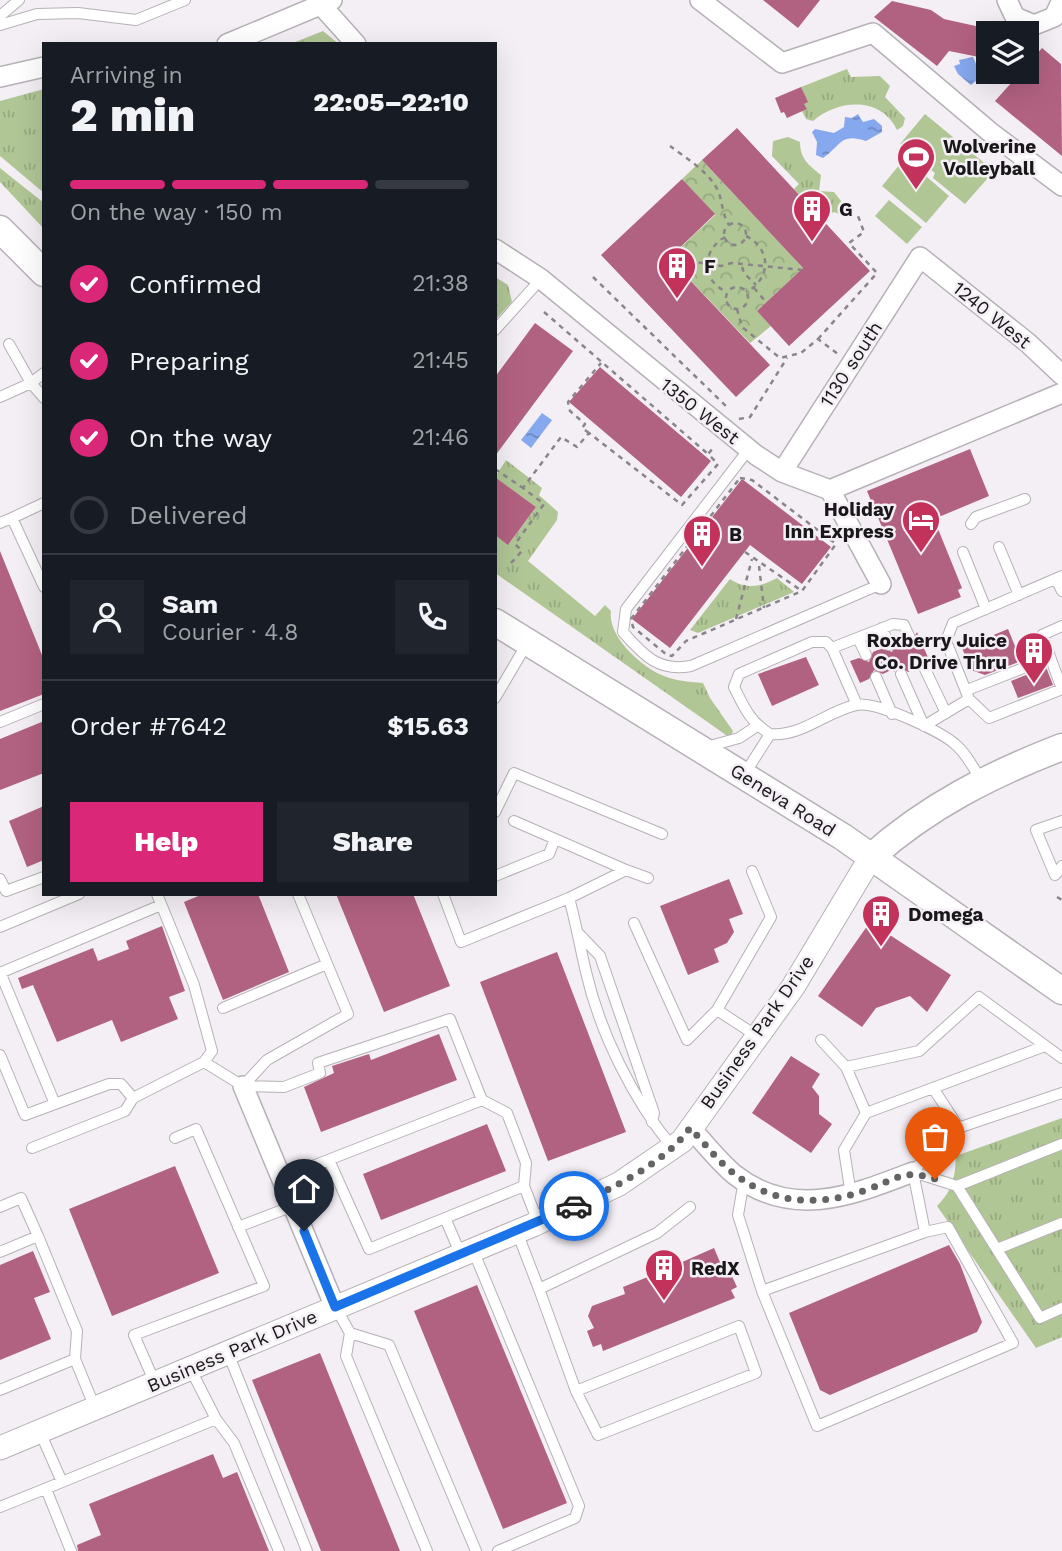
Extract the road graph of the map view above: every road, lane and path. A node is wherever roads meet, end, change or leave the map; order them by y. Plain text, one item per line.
1 (19, 0) edge
2 (185, 0) edge
3 (700, 0) edge
4 (1007, 0) edge
5 (323, 2) edge
6 (1061, 9) edge
7 (0, 16) edge
8 (0, 25) edge
9 (232, 42) edge
10 (354, 42) edge
11 (42, 67) edge
12 (0, 77) edge
13 (670, 146) dead end
14 (1062, 186) edge
15 (858, 216) dead end
16 (729, 225) junction
17 (0, 229) edge
18 (746, 236) junction
19 (725, 237) junction
20 (497, 250) edge
21 (920, 257) joint
22 (669, 258) dead end
23 (707, 263) junction
24 (742, 267) junction
25 (765, 268) junction
26 (802, 270) dead end
27 (42, 271) edge
28 (593, 277) dead end
29 (541, 279) junction
30 (755, 287) junction
31 (727, 292) junction
32 (746, 292) junction
33 (766, 302) dead end
34 (737, 309) junction
35 (544, 312) dead end
36 (497, 328) edge
37 (818, 338) junction
38 (9, 344) dead end
39 (787, 358) junction
40 (601, 363) junction
41 (852, 363) junction
42 (42, 375) edge
43 (1062, 375) edge
44 (31, 383) junction
45 (1062, 393) edge
46 (42, 396) edge
47 (0, 397) edge
48 (730, 410) dead end
49 (738, 419) dead end
50 (589, 433) junction
51 (718, 442) dead end
52 (749, 449) junction
53 (708, 454) junction
54 (497, 470) edge
55 (782, 472) junction
56 (523, 488) junction
57 (831, 490) junction
58 (1025, 499) dead end
59 (42, 504) edge
60 (12, 518) junction
61 (0, 523) edge
62 (971, 524) dead end
63 (999, 547) dead end
64 (745, 552) dead end
65 (963, 552) dead end
66 (752, 559) junction
67 (511, 563) dead end
68 (759, 564) junction
69 (1059, 578) edge
70 (42, 583) edge
71 (881, 584) joint
72 (802, 591) junction
73 (1062, 591) edge
74 (1019, 595) junction
75 (764, 607) junction
76 (986, 609) junction
77 (736, 619) junction
78 (497, 623) edge
79 (1062, 626) edge
80 (881, 628) junction
81 (909, 636) dead end
82 (858, 638) junction
83 (528, 642) junction
84 (889, 645) dead end
85 (832, 649) junction
86 (866, 655) dead end
87 (1049, 658) junction
88 (923, 665) dead end
89 (901, 674) dead end
90 (876, 677) dead end
91 (497, 695) edge
92 (968, 695) junction
93 (42, 705) edge
94 (857, 705) junction
95 (946, 713) junction
96 (892, 714) junction
97 (0, 722) edge
98 (757, 726) junction
99 (923, 726) junction
100 (769, 734) junction
101 (1062, 747) edge
102 (700, 748) junction
103 (743, 775) junction
104 (981, 780) junction
105 (497, 808) edge
106 (514, 821) dead end
107 (1062, 821) edge
108 (662, 834) dead end
109 (555, 839) junction
110 (871, 857) junction
111 (1062, 866) edge
112 (626, 870) junction
113 (752, 871) dead end
114 (497, 875) edge
115 (0, 878) edge
116 (42, 878) edge
117 (648, 878) dead end
118 (74, 896) edge
119 (158, 896) edge
120 (299, 896) edge
121 (446, 896) edge
122 (1057, 897) dead end
123 (569, 898) junction
124 (1062, 900) edge
125 (161, 905) junction
126 (634, 923) dead end
127 (0, 927) edge
128 (579, 933) junction
129 (327, 964) junction
130 (0, 973) edge
131 (1062, 991) edge
132 (223, 1008) dead end
133 (717, 1010) junction
134 (758, 1036) junction
135 (821, 1040) dead end
136 (1045, 1046) junction
137 (0, 1055) edge
138 (1062, 1058) edge
139 (204, 1062) junction
140 (846, 1067) junction
141 (243, 1086) junction
142 (933, 1088) junction
143 (1062, 1093) edge
144 (133, 1098) junction
145 (482, 1100) junction
146 (55, 1104) junction
147 (866, 1113) junction
148 (652, 1122) junction
149 (690, 1128) junction
150 (959, 1128) junction
151 (175, 1138) dead end
152 (1062, 1144) edge
153 (672, 1147) junction
154 (32, 1148) dead end
155 (329, 1160) junction
156 (913, 1172) junction
157 (282, 1178) junction
158 (744, 1180) junction
159 (524, 1186) junction
160 (957, 1186) junction
161 (851, 1196) junction
162 (293, 1206) junction
163 (0, 1207) edge
164 (690, 1207) dead end
165 (445, 1217) junction
166 (538, 1223) junction
167 (1062, 1223) edge
168 (238, 1227) junction
169 (517, 1232) junction
170 (925, 1232) junction
171 (38, 1236) junction
172 (997, 1249) junction
173 (0, 1252) edge
174 (467, 1253) junction
175 (539, 1290) junction
176 (762, 1291) junction
177 (335, 1307) junction
178 (1062, 1308) edge
179 (349, 1333) junction
180 (228, 1353) junction
181 (75, 1359) junction
182 (190, 1368) junction
183 (155, 1383) junction
184 (0, 1390) edge
185 (576, 1391) junction
186 (95, 1409) junction
187 (216, 1419) junction
188 (40, 1432) junction
189 (0, 1448) edge
190 (62, 1482) junction
191 (46, 1489) junction
192 (0, 1507) edge
193 (71, 1551) edge
194 (279, 1551) edge
195 (307, 1551) edge
196 (427, 1551) edge
197 (477, 1551) edge
198 (498, 1551) edge

1 - 7 lane
2 - 8 lane
3 - 14 street
4 - 6 street
5 - 9 street
5 - 10 street
11 - 12 street
13 - 16 path
15 - 37 path
16 - 18 path
16 - 19 path
17 - 27 main road
18 - 19 path
18 - 25 path
19 - 23 path
20 - 29 street, 1350 West
21 - 41 street, 1130 south
21 - 43 street, 1240 West
22 - 23 path
23 - 24 path
23 - 31 path
24 - 25 path
24 - 30 path
25 - 26 path
25 - 30 path
28 - 48 path
29 - 36 lane
29 - 52 street, 1350 West
30 - 32 path
30 - 33 path
31 - 32 path
31 - 34 path
32 - 34 path
34 - 39 path
35 - 40 path
37 - 39 path
37 - 41 path
38 - 44 lane
39 - 49 path
40 - 50 path
40 - 53 path
41 - 55 street, 1130 south
42 - 44 lane
44 - 46 lane
44 - 47 lane
45 - 57 street
50 - 53 path
50 - 56 path
51 - 53 path
52 - 55 street, 1350 West
52 - 71 lane
54 - 56 path
55 - 57 street, 1350 West
56 - 67 path
57 - 71 street
58 - 62 lane
59 - 60 lane
60 - 61 lane
60 - 70 lane
63 - 74 lane
64 - 66 path
65 - 76 lane
66 - 68 path
66 - 77 path
68 - 72 path
68 - 75 path
69 - 73 lane
69 - 74 lane
72 - 75 path
72 - 77 path
74 - 76 lane
75 - 77 path
76 - 92 lane
78 - 83 main road, Geneva Road
79 - 87 lane
80 - 81 lane
80 - 82 lane
80 - 84 lane
82 - 85 lane
82 - 86 lane
83 - 91 lane
83 - 102 main road, Geneva Road
85 - 94 lane
85 - 98 lane
87 - 92 lane
87 - 92 lane
88 - 95 lane
89 - 99 lane
90 - 96 lane
92 - 95 lane
93 - 97 lane
94 - 96 lane
94 - 100 lane
95 - 99 lane
96 - 99 lane
98 - 100 lane
98 - 102 lane
99 - 104 lane
100 - 103 lane
101 - 104 main road
102 - 103 main road, Geneva Road
103 - 110 main road, Geneva Road
104 - 110 main road
105 - 108 lane
106 - 109 lane
107 - 111 lane
109 - 112 lane
109 - 114 lane
110 - 131 main road, Geneva Road
110 - 134 street, Business Park Drive
112 - 117 lane
112 - 123 lane
113 - 133 lane
115 - 116 lane
118 - 127 lane
119 - 125 lane
120 - 129 lane
121 - 123 lane
122 - 124 path
123 - 128 lane
125 - 130 lane
125 - 139 lane
126 - 133 lane
128 - 148 lane
128 - 148 lane
129 - 132 lane
129 - 141 lane
130 - 146 lane
133 - 134 lane
134 - 149 street, Business Park Drive
135 - 140 lane
136 - 138 lane
136 - 140 lane
136 - 142 lane
137 - 146 lane
139 - 141 lane
139 - 144 lane
140 - 147 lane
141 - 145 lane
141 - 157 street
142 - 147 lane
142 - 150 lane
143 - 150 lane
144 - 146 lane
144 - 154 lane
145 - 155 lane
145 - 159 lane
147 - 161 lane
148 - 153 lane
149 - 153 street, Business Park Drive
149 - 158 street
150 - 156 lane
151 - 168 lane
152 - 160 lane
153 - 166 street, Business Park Drive
155 - 157 lane
155 - 165 lane
156 - 160 lane
156 - 161 street
156 - 170 lane
157 - 162 street
158 - 161 street
158 - 176 lane
159 - 165 lane
159 - 166 lane
160 - 172 lane
162 - 168 lane
162 - 177 street
163 - 171 lane
164 - 175 lane
165 - 174 lane
166 - 169 street, Business Park Drive
167 - 172 lane
168 - 183 lane
169 - 174 street, Business Park Drive
169 - 175 lane
170 - 176 lane
170 - 176 lane
171 - 173 lane
171 - 181 lane
172 - 178 lane
174 - 177 street, Business Park Drive
174 - 198 lane
175 - 185 lane
177 - 179 lane
177 - 180 street, Business Park Drive
179 - 196 lane
179 - 197 lane
180 - 182 street, Business Park Drive
180 - 195 lane
181 - 184 lane
181 - 186 lane
182 - 183 street, Business Park Drive
182 - 187 lane
183 - 186 street, Business Park Drive
185 - 185 lane
186 - 188 street, Business Park Drive
187 - 190 lane
187 - 194 lane
188 - 189 street, Business Park Drive
188 - 190 lane
190 - 191 lane
191 - 192 lane
191 - 193 lane

